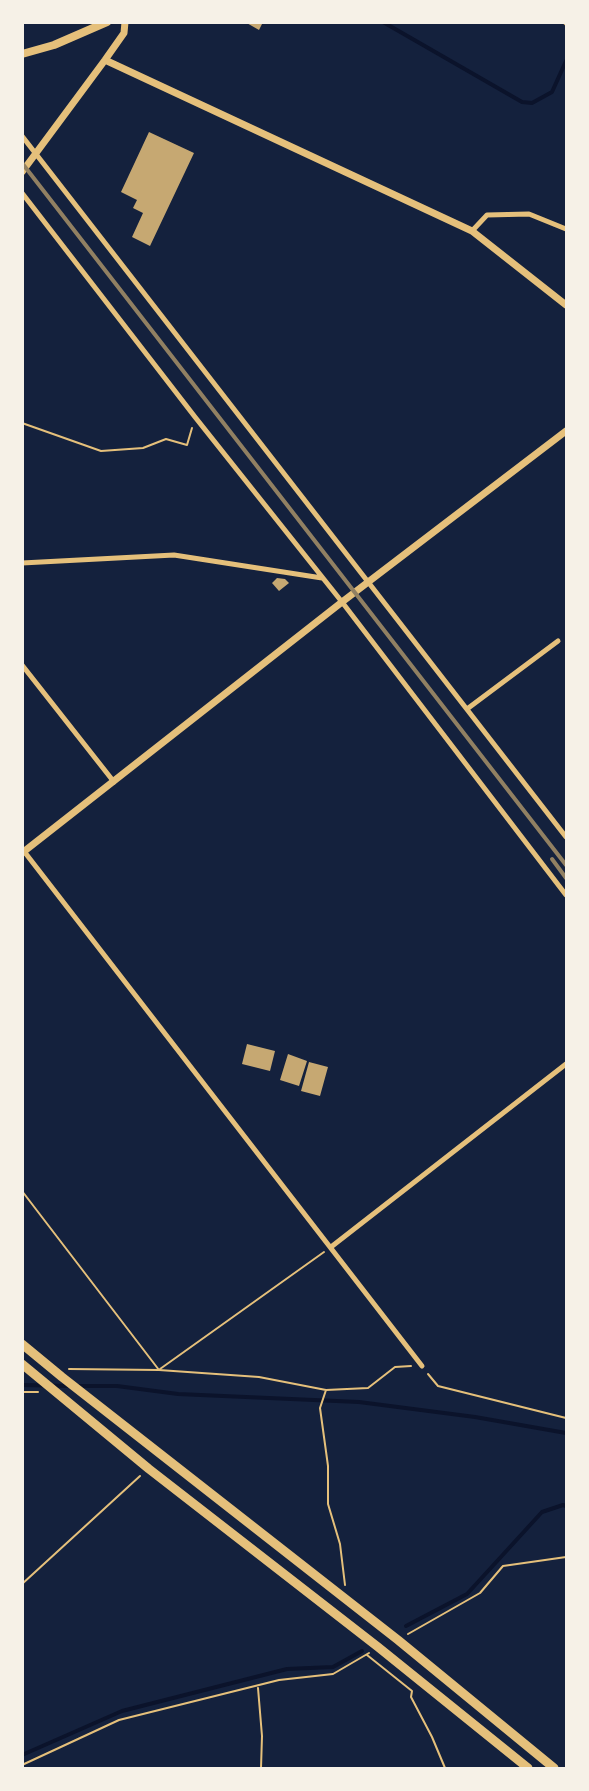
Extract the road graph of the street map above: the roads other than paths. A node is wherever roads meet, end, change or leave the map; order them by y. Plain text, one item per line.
1 (107, 22) edge
2 (125, 22) edge
3 (22, 54) edge
4 (105, 60) junction
5 (22, 136) edge
6 (36, 153) junction
7 (22, 172) edge
8 (22, 193) edge
9 (567, 229) edge
10 (472, 231) junction
11 (567, 305) edge
12 (567, 431) edge
13 (22, 563) edge
14 (323, 579) junction
15 (369, 583) junction
16 (342, 602) junction
17 (558, 641) dead end
18 (22, 665) edge
19 (467, 709) junction
20 (114, 782) junction
21 (567, 837) edge
22 (23, 851) edge
23 (567, 895) edge
24 (567, 1064) edge
25 (331, 1247) junction
26 (22, 1344) edge
27 (22, 1364) edge
28 (422, 1366) road end
29 (528, 1768) edge
30 (554, 1768) edge

1 - 3 main road
2 - 4 street
4 - 6 street
4 - 10 street
5 - 6 street
6 - 7 street
6 - 15 street
8 - 14 street
9 - 10 street
10 - 11 street
12 - 15 street
13 - 14 street
14 - 16 street
15 - 16 street
15 - 19 street
16 - 20 street
16 - 23 street
17 - 19 street
18 - 20 street
19 - 21 street
20 - 22 street
22 - 25 street
24 - 25 street
25 - 28 street
26 - 30 highway
27 - 29 highway

